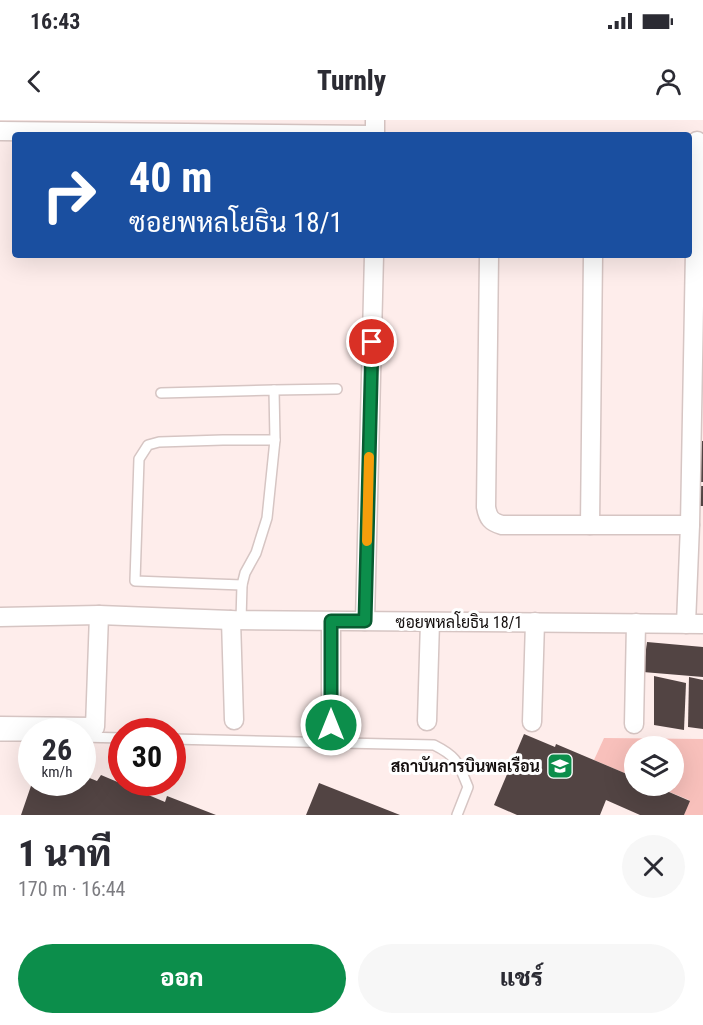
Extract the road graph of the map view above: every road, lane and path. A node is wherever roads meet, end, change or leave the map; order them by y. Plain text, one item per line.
1 (0, 131) edge
2 (92, 132) edge
3 (696, 141) edge
4 (692, 221) edge
5 (374, 258) edge
6 (489, 258) edge
7 (593, 258) edge
8 (691, 258) edge
9 (337, 389) dead end
10 (274, 390) junction
11 (160, 393) dead end
12 (275, 440) junction
13 (590, 525) junction
14 (690, 525) junction
15 (242, 585) junction
16 (99, 615) junction
17 (0, 617) edge
18 (236, 620) junction
19 (331, 621) junction
20 (365, 621) junction
21 (430, 622) junction
22 (535, 622) junction
23 (636, 623) junction
24 (695, 624) edge
25 (234, 720) dead end
26 (427, 721) dead end
27 (532, 722) dead end
28 (634, 724) dead end
29 (331, 725) dead end
30 (0, 726) edge
31 (0, 736) edge
32 (18, 736) edge
33 (186, 739) edge
34 (457, 815) edge

1 - 2 street
3 - 4 street
5 - 20 street
6 - 13 street
7 - 13 street
8 - 14 street
9 - 10 lane
10 - 11 lane
10 - 12 lane
12 - 15 lane
12 - 15 lane
13 - 14 street
14 - 24 street
15 - 18 lane
16 - 17 street, ซอยพหลโยธิน 18/1
16 - 18 street, ซอยพหลโยธิน 18/1
16 - 30 street
18 - 19 street, ซอยพหลโยธิน 18/1
18 - 25 street
19 - 20 street, ซอยพหลโยธิน 18/1
19 - 29 street
20 - 21 street, ซอยพหลโยธิน 18/1
21 - 22 street, ซอยพหลโยธิน 18/1
21 - 26 street
22 - 23 street, ซอยพหลโยธิน 18/1
22 - 27 street
23 - 24 street, ซอยพหลโยธิน 18/1
23 - 28 street
31 - 32 lane
33 - 34 lane

